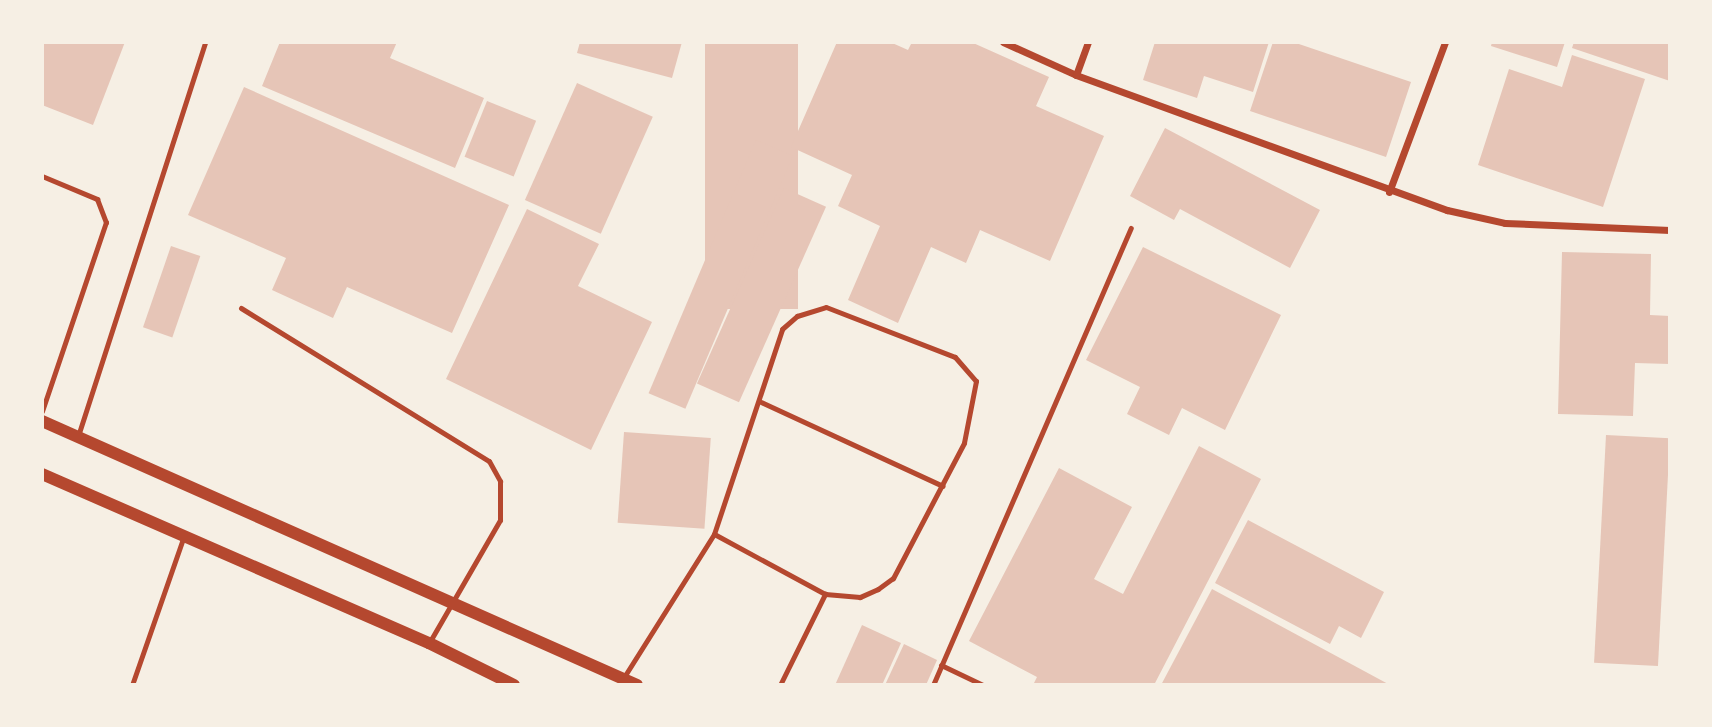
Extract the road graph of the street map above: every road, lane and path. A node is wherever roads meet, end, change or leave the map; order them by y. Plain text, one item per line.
1 (205, 42) edge
2 (1003, 42) edge
3 (1088, 42) edge
4 (1444, 42) edge
5 (1076, 75) junction
6 (42, 176) edge
7 (1389, 192) junction
8 (1131, 228) dead end
9 (1670, 230) edge
10 (241, 308) dead end
11 (761, 402) junction
12 (42, 411) edge
13 (42, 421) edge
14 (78, 436) junction
15 (42, 474) edge
16 (943, 486) junction
17 (714, 534) junction
18 (184, 536) junction
19 (825, 594) junction
20 (448, 603) junction
21 (429, 643) junction
22 (941, 665) junction
23 (623, 679) junction
24 (131, 685) edge
25 (514, 685) edge
26 (638, 685) edge
27 (780, 685) edge
28 (933, 685) edge
29 (983, 685) edge

1 - 14 lane
2 - 5 street
3 - 5 street
4 - 7 street
5 - 7 street
6 - 12 lane
7 - 9 street
8 - 22 lane
10 - 20 lane
11 - 16 lane
11 - 16 lane
11 - 17 lane
13 - 14 street
14 - 20 street
15 - 18 street
16 - 19 lane
17 - 19 lane
17 - 23 lane
18 - 21 street
18 - 24 lane
19 - 27 lane
20 - 21 lane
20 - 23 street
21 - 25 street
22 - 28 lane
22 - 29 lane
23 - 26 street

